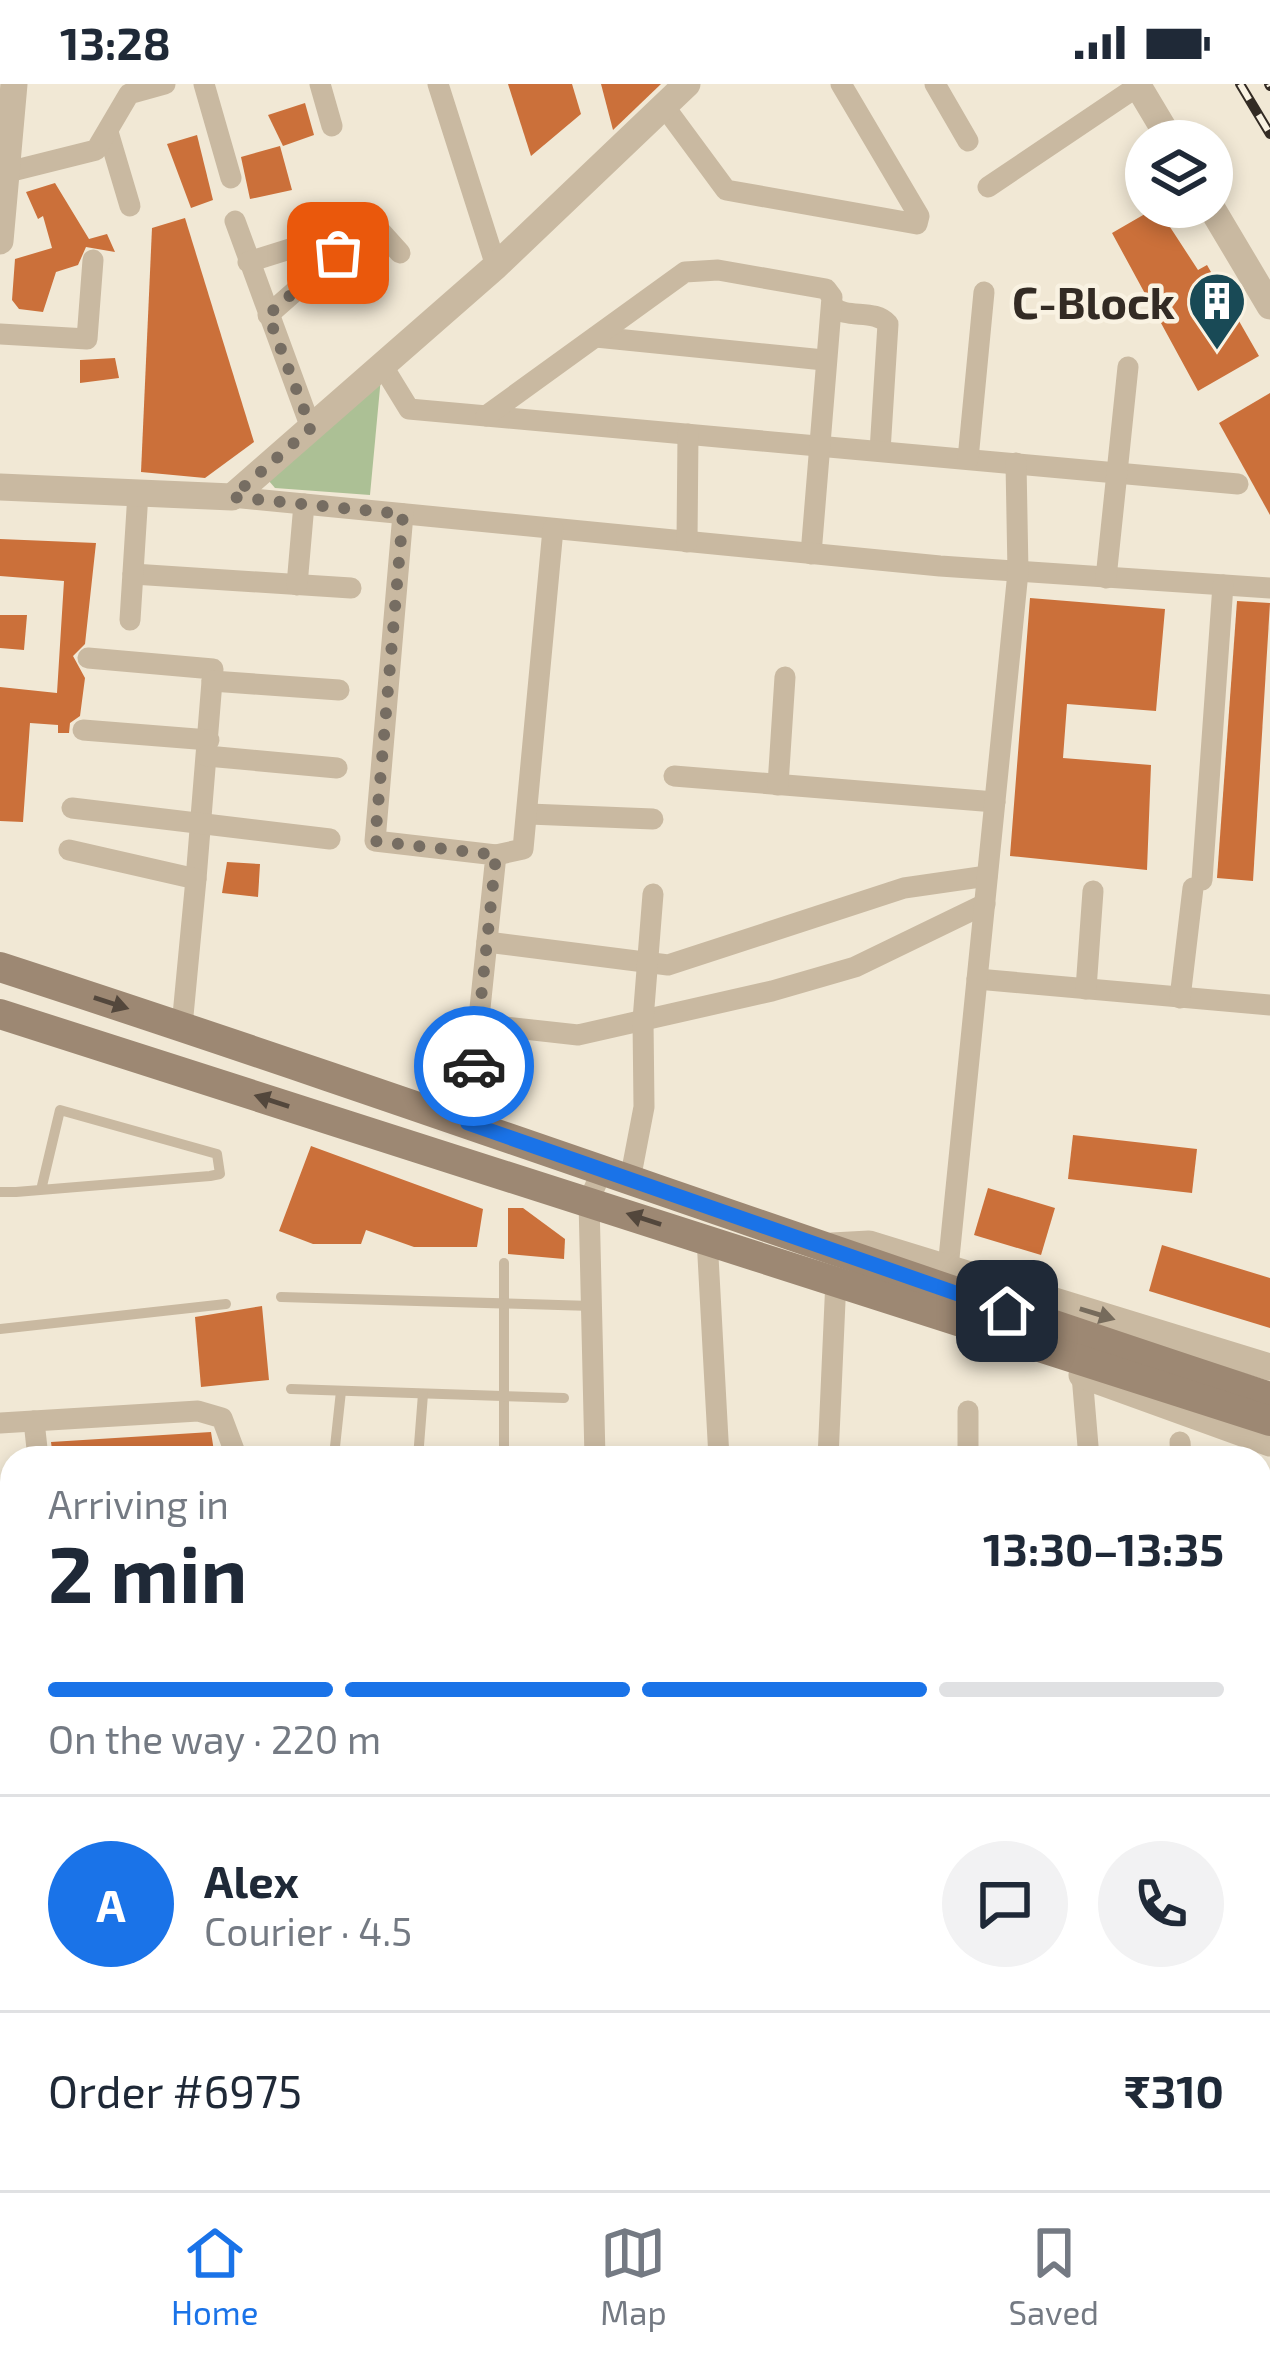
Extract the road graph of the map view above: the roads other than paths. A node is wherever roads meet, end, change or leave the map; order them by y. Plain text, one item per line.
1 (14, 84) edge
2 (204, 84) edge
3 (320, 84) edge
4 (438, 84) edge
5 (687, 84) edge
6 (841, 84) edge
7 (935, 84) edge
8 (159, 85) edge
9 (1137, 85) edge
10 (664, 106) junction
11 (1158, 120) edge
12 (332, 126) dead end
13 (108, 132) junction
14 (968, 141) dead end
15 (8, 172) junction
16 (231, 178) dead end
17 (988, 187) dead end
18 (130, 206) dead end
19 (236, 221) dead end
20 (373, 223) junction
21 (1223, 228) edge
22 (0, 241) edge
23 (400, 253) dead end
24 (93, 260) dead end
25 (248, 262) junction
26 (496, 266) junction
27 (984, 292) dead end
28 (832, 306) junction
29 (1270, 306) edge
30 (268, 315) junction
31 (0, 334) edge
32 (596, 337) junction
33 (824, 360) junction
34 (382, 365) junction
35 (1128, 367) dead end
36 (486, 416) junction
37 (311, 428) junction
38 (688, 434) junction
39 (822, 446) junction
40 (880, 451) junction
41 (968, 458) junction
42 (1016, 463) junction
43 (1115, 472) junction
44 (1238, 484) dead end
45 (0, 487) edge
46 (138, 493) junction
47 (232, 497) junction
48 (304, 504) junction
49 (403, 514) junction
50 (553, 529) junction
51 (687, 542) junction
52 (811, 554) junction
53 (1018, 572) junction
54 (133, 574) junction
55 (1106, 578) junction
56 (297, 585) junction
57 (1223, 585) junction
58 (351, 588) dead end
59 (1270, 589) edge
60 (130, 620) dead end
61 (88, 658) dead end
62 (785, 677) dead end
63 (212, 681) junction
64 (339, 690) dead end
65 (83, 730) dead end
66 (208, 748) junction
67 (337, 768) dead end
68 (674, 776) dead end
69 (778, 784) junction
70 (995, 802) junction
71 (72, 808) dead end
72 (529, 814) junction
73 (652, 819) dead end
74 (202, 826) junction
75 (330, 839) dead end
76 (69, 850) dead end
77 (496, 855) junction
78 (987, 876) junction
79 (196, 879) junction
80 (1094, 891) dead end
81 (652, 894) dead end
82 (985, 904) junction
83 (487, 942) junction
84 (650, 962) junction
85 (0, 967) edge
86 (977, 980) junction
87 (1086, 989) junction
88 (1180, 998) junction
89 (1270, 1005) edge
90 (0, 1014) edge
91 (643, 1020) junction
92 (478, 1024) junction
93 (182, 1026) junction
94 (468, 1123) junction
95 (616, 1175) junction
96 (41, 1190) junction
97 (0, 1192) edge
98 (590, 1202) junction
99 (706, 1238) junction
100 (822, 1246) junction
101 (504, 1263) dead end
102 (948, 1268) junction
103 (836, 1279) junction
104 (873, 1280) junction
105 (280, 1297) dead end
106 (226, 1304) dead end
107 (505, 1306) junction
108 (592, 1306) junction
109 (0, 1329) edge
110 (1270, 1367) edge
111 (1082, 1375) junction
112 (292, 1389) dead end
113 (340, 1391) junction
114 (423, 1394) junction
115 (505, 1397) junction
116 (1270, 1397) edge
117 (564, 1398) dead end
118 (968, 1411) dead end
119 (34, 1421) junction
120 (1270, 1421) edge
121 (0, 1423) edge
122 (1270, 1443) edge
123 (37, 1446) edge
124 (232, 1446) edge
125 (335, 1446) edge
126 (419, 1446) edge
127 (504, 1446) edge
128 (596, 1446) edge
129 (718, 1446) edge
130 (829, 1446) edge
131 (968, 1446) edge
132 (1089, 1446) edge

1 - 15 street
2 - 16 street
3 - 12 street
4 - 26 street
5 - 10 street
6 - 10 street
7 - 14 street
8 - 13 street
9 - 11 street
9 - 17 street
10 - 26 street
13 - 15 street
13 - 18 street
15 - 22 street
19 - 25 street
20 - 23 street
20 - 25 street
20 - 30 street
21 - 29 street
24 - 31 street
25 - 30 street
26 - 34 street
27 - 41 street
28 - 32 street
28 - 33 street
28 - 40 street
30 - 37 street
32 - 33 street
32 - 36 street
33 - 39 street
34 - 36 street
34 - 37 street
35 - 43 street
36 - 38 street
37 - 47 street
38 - 39 street
38 - 51 street
39 - 40 street
39 - 52 street
40 - 41 street
41 - 42 street
42 - 43 street
42 - 53 street
43 - 44 street
43 - 55 street
45 - 46 street
46 - 47 street
46 - 54 street
47 - 48 street
48 - 49 street
48 - 56 street
49 - 50 street
49 - 77 street
50 - 51 street
50 - 72 street
51 - 52 street
52 - 53 street
53 - 55 street
53 - 70 street
54 - 56 street
54 - 60 street
55 - 57 street
56 - 58 street
57 - 59 street
57 - 88 street
61 - 63 street
62 - 69 street
63 - 64 street
63 - 66 street
65 - 66 street
66 - 67 street
66 - 74 street
68 - 69 street
69 - 70 street
70 - 78 street
71 - 74 street
72 - 73 street
72 - 77 street
74 - 75 street
74 - 79 street
76 - 79 street
77 - 83 street
78 - 82 street
78 - 84 street
79 - 93 street
80 - 87 street
81 - 84 street
82 - 86 street
82 - 91 street
83 - 84 street
83 - 92 street
84 - 91 street
85 -> 93 main road
86 - 87 street
86 - 102 street
87 - 88 street
88 - 89 street
98 -> 90 main road
91 - 92 street
91 - 95 street
92 - 94 street
93 - 94 main road
94 - 95 main road
95 - 98 street
95 - 100 main road
96 - 96 lane
96 - 97 lane
99 -> 98 main road
98 - 108 street
99 - 103 main road
99 - 129 street
100 - 102 street
100 - 104 main road
101 - 107 lane
102 -> 110 street
103 - 104 main road
103 - 111 street
103 - 130 street
104 - 116 main road
104 - 120 main road
105 - 107 lane
106 - 109 lane
107 - 108 lane
107 - 115 lane
108 - 128 street
111 - 122 street
111 - 132 street
112 - 113 lane
113 - 114 lane
113 - 125 lane
114 - 115 lane
114 - 126 lane
115 - 117 lane
115 - 127 lane
118 - 131 street
119 - 121 street
119 - 123 street
119 - 124 street

